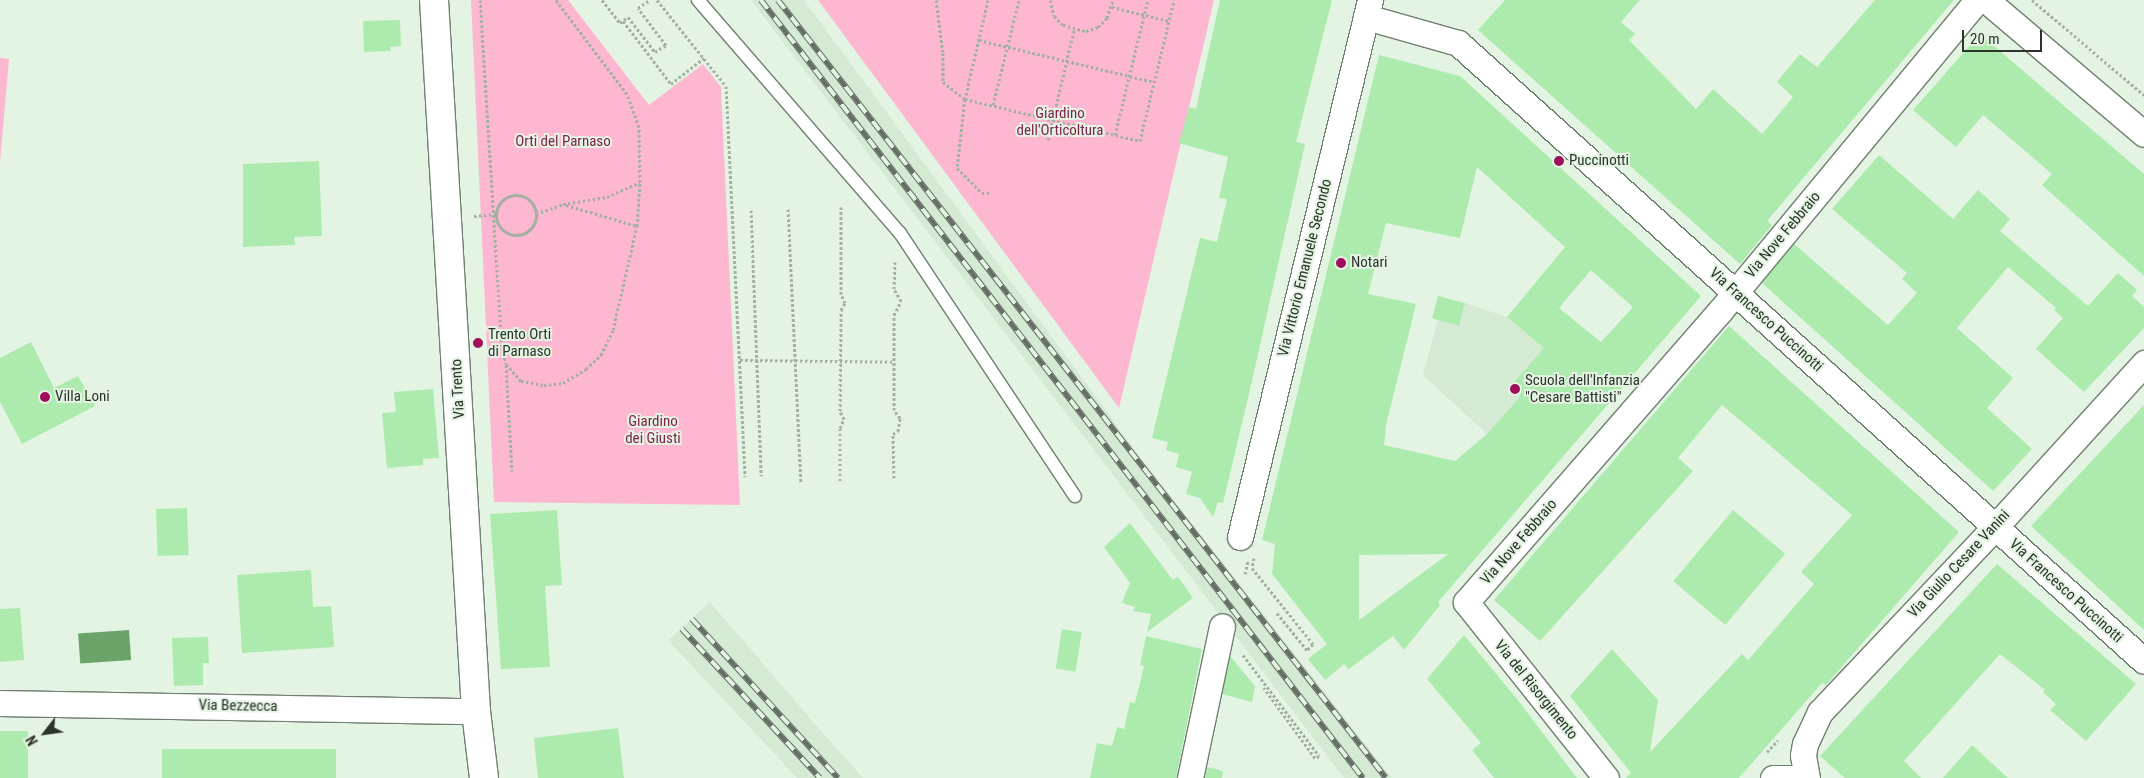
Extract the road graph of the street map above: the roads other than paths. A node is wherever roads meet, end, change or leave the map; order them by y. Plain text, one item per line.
1 (434, 0) edge
2 (698, 0) edge
3 (1977, 0) edge
4 (1986, 0) edge
5 (1368, 9) edge
6 (2144, 134) edge
7 (1735, 293) junction
8 (2144, 363) edge
9 (1074, 496) dead end
10 (1995, 527) junction
11 (1248, 545) road end
12 (1466, 602) joint
13 (1222, 626) dead end
14 (2144, 661) edge
15 (0, 703) edge
16 (476, 711) junction
17 (484, 778) edge
18 (1190, 778) edge
19 (1606, 778) edge
20 (1774, 778) edge
21 (1791, 778) edge
22 (1807, 778) edge

1 - 16 main road, Via Trento
2 - 9 lane
3 - 7 street, Via Nove Febbraio
4 - 6 street
5 - 7 street, Via Francesco Puccinotti
5 - 11 street, Via Vittorio Emanuele Secondo
7 - 10 street, Via Francesco Puccinotti
7 - 12 street, Via Nove Febbraio
8 - 10 street, Via Giulio Cesare Vanini
10 - 14 street, Via Francesco Puccinotti
10 - 22 street, Via Giulio Cesare Vanini
12 - 19 street, Via del Risorgimento
13 - 18 street
15 - 16 street, Via Bezzecca
16 - 17 main road, Via Trento
20 - 21 street

